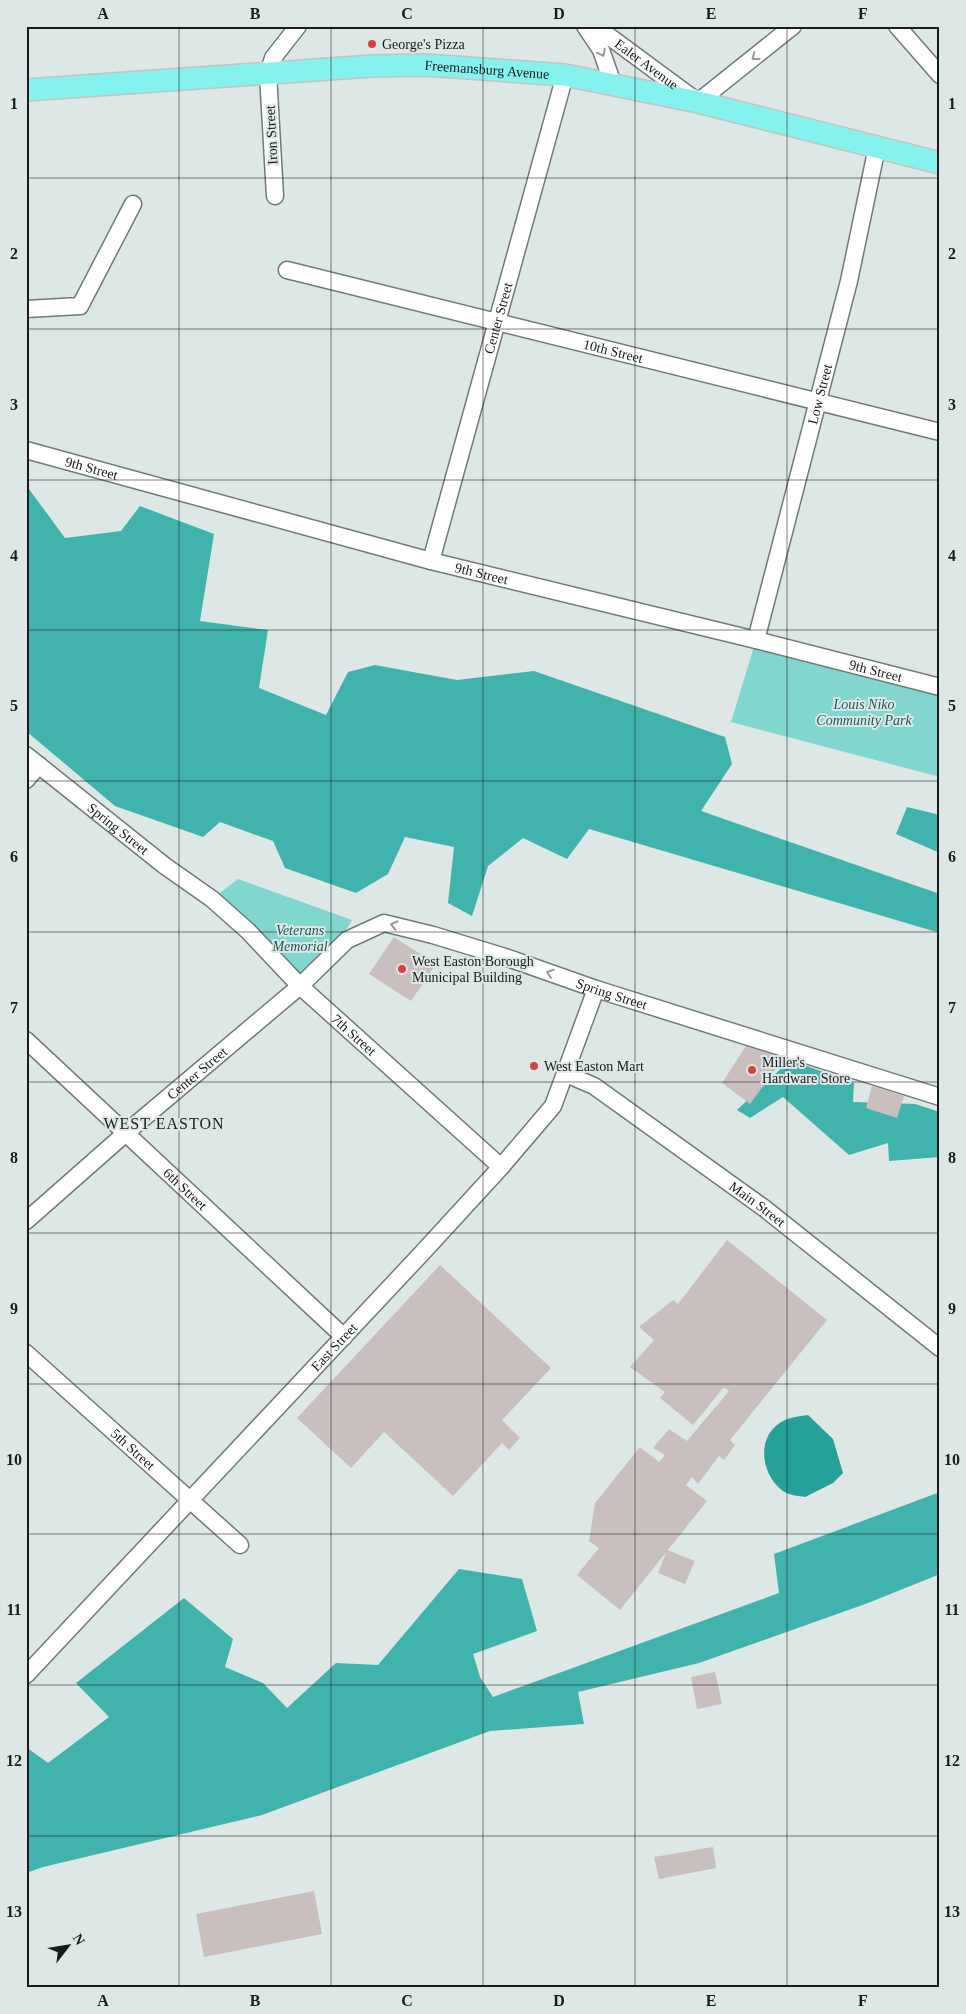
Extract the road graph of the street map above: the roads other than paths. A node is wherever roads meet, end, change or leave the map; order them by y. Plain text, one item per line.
1 (298, 26) edge
2 (585, 26) edge
3 (595, 26) edge
4 (793, 26) edge
5 (897, 26) edge
6 (268, 74) junction
7 (565, 75) junction
8 (940, 75) edge
9 (613, 84) junction
10 (26, 90) edge
11 (698, 102) junction
12 (877, 147) junction
13 (940, 163) edge
14 (275, 196) dead end
15 (133, 204) dead end
16 (287, 270) dead end
17 (26, 309) edge
18 (497, 323) junction
19 (817, 401) junction
20 (940, 432) edge
21 (26, 450) edge
22 (431, 561) junction
23 (756, 640) junction
24 (940, 687) edge
25 (26, 755) edge
26 (39, 765) junction
27 (26, 780) edge
28 (212, 899) joint
29 (300, 986) junction
30 (596, 989) junction
31 (26, 1040) edge
32 (566, 1074) junction
33 (940, 1097) edge
34 (127, 1132) junction
35 (501, 1167) junction
36 (26, 1221) edge
37 (344, 1337) junction
38 (940, 1348) edge
39 (26, 1353) edge
40 (190, 1501) junction
41 (240, 1545) dead end
42 (28, 1671) edge

1 - 6 street
2 -> 9 street, Ealer Avenue
3 - 11 street, Ealer Avenue
4 -> 11 street
5 - 8 street
6 - 7 main road, Freemansburg Avenue
6 - 10 main road, Freemansburg Avenue
6 - 14 street, Iron Street
7 - 9 main road, Freemansburg Avenue
7 - 18 street, Center Street
9 - 11 main road, Freemansburg Avenue
11 - 12 main road, Freemansburg Avenue
12 - 13 main road, Freemansburg Avenue
12 - 19 street, Low Street
15 - 17 street
16 - 18 street, 10th Street
18 - 19 street, 10th Street
18 - 22 street, Center Street
19 - 20 street, 10th Street
19 - 23 street, Low Street
21 - 22 street, 9th Street
22 - 23 street, 9th Street
23 - 24 street, 9th Street
25 - 26 street, Spring Street
26 - 27 street
26 - 28 street, Spring Street
28 - 29 street, 7th Street
30 -> 29 street, Spring Street
29 - 34 street, Center Street
29 - 35 street, 7th Street
30 - 32 street, East Street
30 - 33 street, Spring Street
31 - 34 street, 6th Street
32 - 35 street, East Street
32 - 38 street, Main Street
34 - 36 street, Center Street
34 - 37 street, 6th Street
35 - 37 street, East Street
37 - 40 street, East Street
39 - 40 street, 5th Street
40 - 41 street, 5th Street
40 - 42 street, East Street

